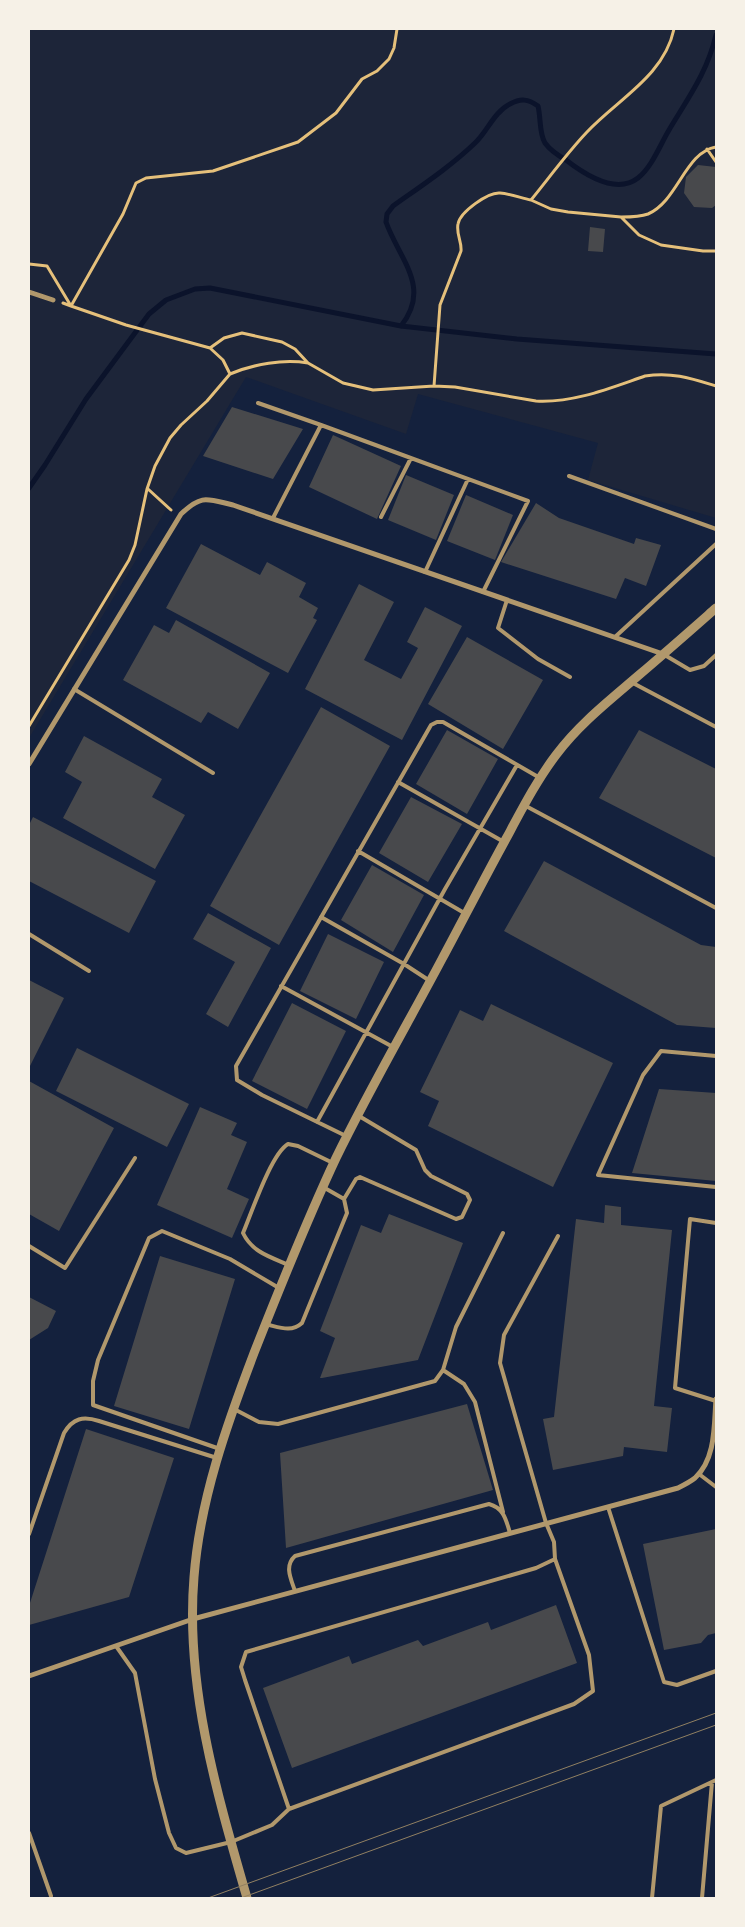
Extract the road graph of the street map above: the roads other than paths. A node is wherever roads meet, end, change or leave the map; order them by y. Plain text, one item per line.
1 (29, 292) edge
2 (53, 300) dead end
3 (258, 403) dead end
4 (321, 425) junction
5 (411, 458) junction
6 (569, 476) dead end
7 (468, 479) junction
8 (382, 517) dead end
9 (273, 518) junction
10 (716, 529) edge
11 (716, 544) edge
12 (425, 572) junction
13 (483, 592) junction
14 (507, 600) junction
15 (716, 608) edge
16 (615, 638) junction
17 (663, 654) junction
18 (716, 655) edge
19 (570, 677) dead end
20 (631, 682) junction
21 (74, 689) junction
22 (716, 726) edge
23 (29, 764) edge
24 (517, 765) junction
25 (213, 773) dead end
26 (540, 778) junction
27 (398, 782) junction
28 (524, 805) junction
29 (480, 828) junction
30 (504, 842) junction
31 (358, 852) junction
32 (440, 898) junction
33 (716, 908) edge
34 (466, 914) junction
35 (321, 917) junction
36 (29, 934) edge
37 (404, 964) junction
38 (89, 971) dead end
39 (430, 981) junction
40 (281, 986) junction
41 (367, 1034) junction
42 (394, 1048) junction
43 (716, 1056) edge
44 (358, 1116) junction
45 (317, 1122) junction
46 (348, 1137) junction
47 (134, 1158) dead end
48 (334, 1163) junction
49 (323, 1186) junction
50 (716, 1187) edge
51 (344, 1199) junction
52 (716, 1223) edge
53 (503, 1233) dead end
54 (558, 1236) dead end
55 (29, 1246) edge
56 (288, 1265) junction
57 (279, 1288) junction
58 (265, 1324) junction
59 (443, 1370) junction
60 (716, 1400) edge
61 (234, 1409) junction
62 (219, 1453) junction
63 (699, 1474) junction
64 (716, 1487) edge
65 (608, 1507) junction
66 (504, 1513) junction
67 (546, 1523) junction
68 (510, 1533) junction
69 (29, 1534) edge
70 (555, 1559) junction
71 (295, 1591) junction
72 (193, 1619) junction
73 (116, 1646) junction
74 (716, 1671) edge
75 (29, 1676) edge
76 (714, 1781) edge
77 (289, 1809) junction
78 (29, 1833) edge
79 (231, 1842) junction
80 (51, 1896) dead end
81 (247, 1898) edge
82 (652, 1898) edge
83 (702, 1898) edge

1 - 2 street
3 - 4 lane
4 - 5 lane
4 - 9 lane
5 - 7 lane
5 - 8 lane
6 - 10 lane
7 - 12 lane
7 - 13 lane
9 - 12 street
9 - 21 street
11 - 16 lane
12 - 13 street
13 - 14 street
14 - 16 street
14 - 19 lane
15 - 17 street
16 - 17 street
17 - 18 lane
17 - 20 street
20 - 22 lane
20 - 26 street
21 - 23 street
21 - 25 lane
24 - 26 lane
24 - 27 lane
24 - 29 lane
26 - 28 street
27 - 29 lane
27 - 31 lane
28 - 30 street
28 - 33 lane
29 - 30 lane
29 - 32 lane
30 - 34 street
31 - 32 lane
31 - 35 lane
32 - 34 lane
32 - 37 lane
34 - 39 street
35 - 37 lane
35 - 40 lane
36 - 38 lane
37 - 39 lane
37 - 41 lane
39 - 42 street
40 - 41 lane
40 - 45 lane
41 - 42 lane
41 - 45 lane
42 - 44 street
43 - 50 lane
44 - 46 street
44 - 51 lane
45 - 46 lane
46 - 48 street
47 - 55 lane
48 - 49 street
48 - 56 lane
49 - 51 lane
49 - 56 street
51 - 58 lane
52 - 60 lane
53 - 59 lane
54 - 67 lane
56 - 57 street
57 - 58 street
57 - 62 lane
58 - 61 street
59 - 61 lane
59 - 66 lane
60 - 63 street
61 - 62 street
62 - 69 lane
62 - 72 street
63 - 64 lane
63 - 65 street
65 - 67 street
65 - 74 lane
66 - 68 lane
66 - 71 lane
67 - 68 street
67 - 70 lane
68 - 71 street
70 - 77 lane
70 - 77 lane
71 - 72 street
72 - 73 street
72 - 79 street
73 - 75 street
73 - 79 lane
76 - 82 lane
76 - 83 lane
77 - 79 lane
78 - 80 lane
79 - 81 street

